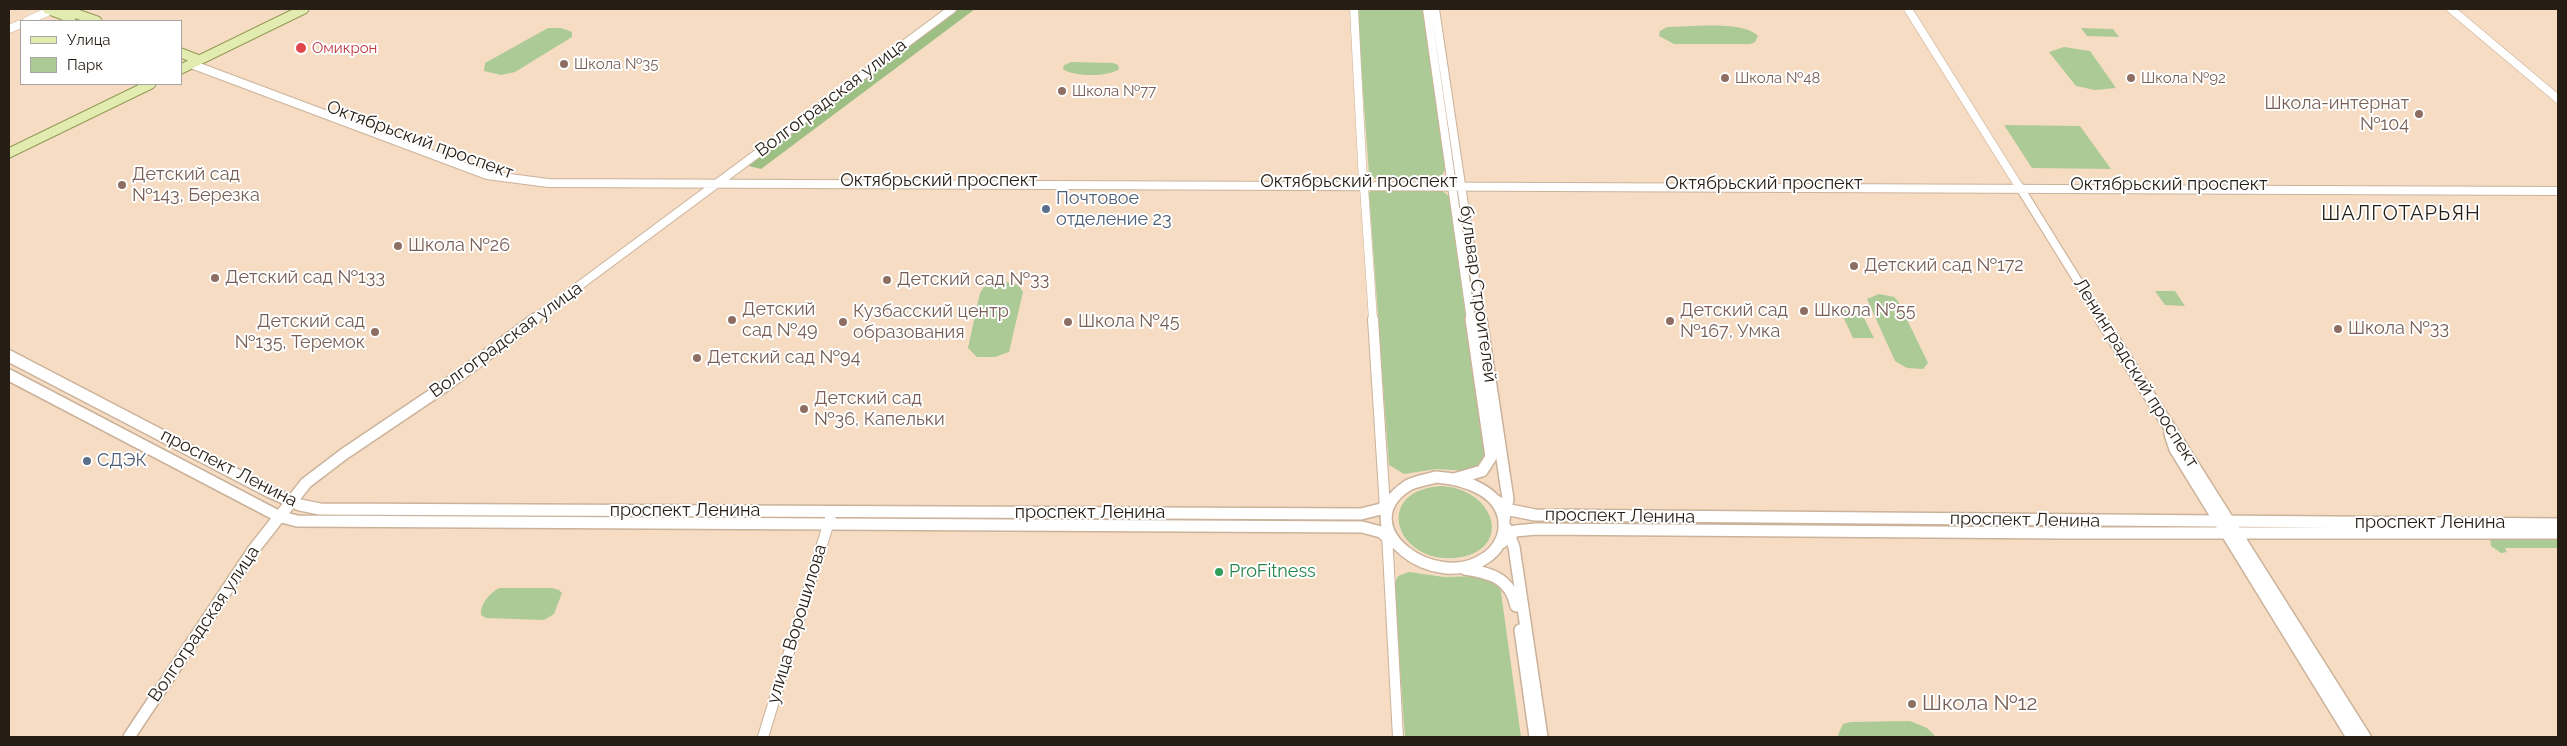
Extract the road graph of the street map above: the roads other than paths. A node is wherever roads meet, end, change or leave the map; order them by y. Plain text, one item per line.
1 (51, 9) edge
2 (64, 9) edge
3 (294, 9) edge
4 (304, 9) edge
5 (952, 9) edge
6 (1354, 9) edge
7 (1427, 9) edge
8 (1435, 9) edge
9 (1908, 9) edge
10 (2451, 9) edge
11 (29, 20) edge
12 (78, 20) edge
13 (94, 20) edge
14 (186, 61) edge
15 (136, 85) edge
16 (149, 85) edge
17 (2558, 98) edge
18 (9, 146) edge
19 (9, 153) edge
20 (717, 183) junction
21 (1363, 185) junction
22 (1458, 185) junction
23 (2558, 186) edge
24 (2020, 187) junction
25 (2558, 191) edge
26 (9, 356) edge
27 (9, 375) edge
28 (1454, 479) junction
29 (290, 501) junction
30 (1388, 506) junction
31 (832, 512) junction
32 (278, 516) junction
33 (1507, 522) junction
34 (2558, 524) edge
35 (827, 525) junction
36 (2228, 528) junction
37 (2558, 534) edge
38 (1389, 536) junction
39 (1459, 568) junction
40 (129, 737) edge
41 (762, 737) edge
42 (1398, 737) edge
43 (1535, 737) edge
44 (1542, 737) edge
45 (2352, 737) edge
46 (2365, 737) edge

1 - 11 street
1 - 12 main road
2 - 13 main road
3 - 14 main road
4 - 14 main road
5 - 20 main road, Волгоградская улица
6 - 21 street
7 - 22 main road, бульвар Строителей
8 - 22 main road, бульвар Строителей
9 - 24 street, Ленинградский проспект
10 - 17 street
14 - 20 main road, Октябрьский проспект
15 - 18 main road
16 - 19 main road
20 - 21 main road, Октябрьский проспект
20 - 29 main road, Волгоградская улица
21 - 22 main road, Октябрьский проспект
21 - 30 street
22 - 24 main road, Октябрьский проспект
22 - 28 main road, бульвар Строителей
22 - 33 main road, бульвар Строителей
23 - 24 main road, Октябрьский проспект
24 - 25 main road, Октябрьский проспект
24 - 36 main road, Ленинградский проспект
26 - 29 main road, проспект Ленина
27 - 32 main road, проспект Ленина
28 - 30 main road
28 - 33 main road
29 - 31 main road, проспект Ленина
29 - 32 main road, Волгоградская улица
30 - 31 main road, проспект Ленина
30 - 38 main road
31 - 35 street, улица Ворошилова
32 - 35 main road, проспект Ленина
32 - 40 main road, Волгоградская улица
33 - 36 main road, проспект Ленина
33 - 36 main road, проспект Ленина
33 - 39 main road
33 - 44 main road, бульвар Строителей
34 - 36 main road, проспект Ленина
35 - 38 main road, проспект Ленина
35 - 41 street, улица Ворошилова
36 - 37 main road, проспект Ленина
36 - 45 main road, Ленинградский проспект
36 - 46 main road, Ленинградский проспект
38 - 39 main road
38 - 42 street
39 - 43 main road

